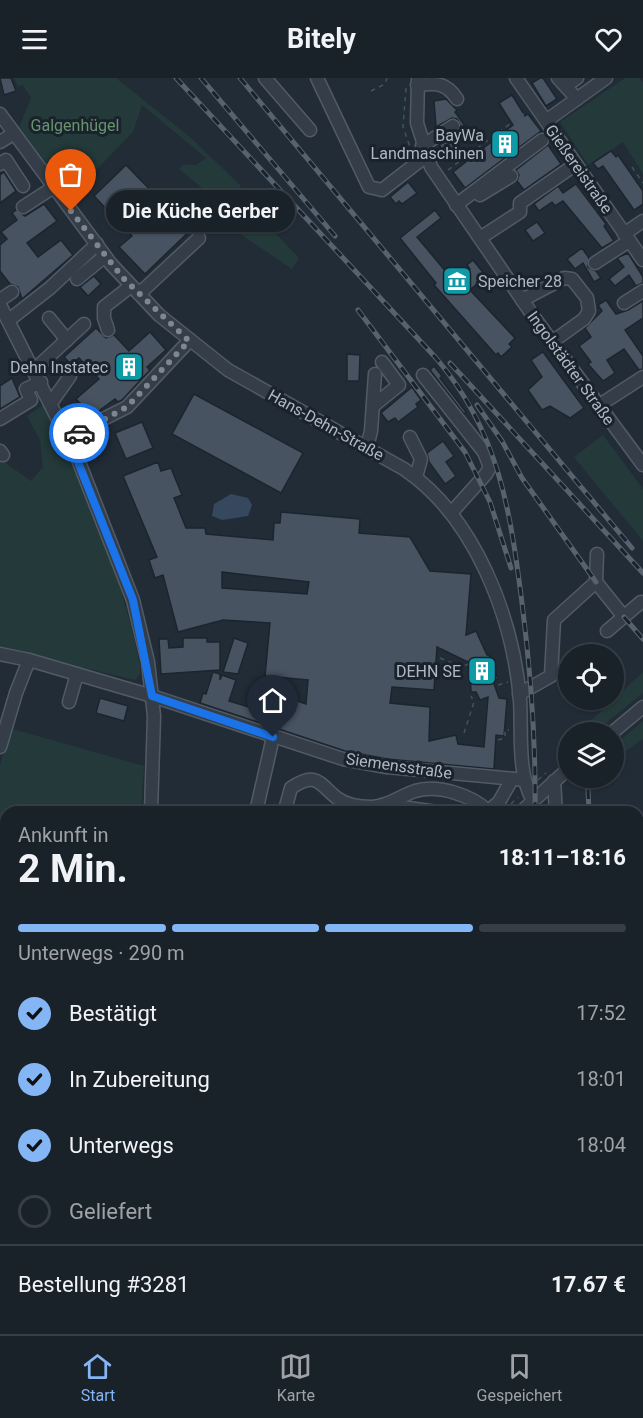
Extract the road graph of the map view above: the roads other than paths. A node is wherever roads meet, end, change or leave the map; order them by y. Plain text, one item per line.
1 (265, 78) edge
2 (317, 78) edge
3 (516, 78) edge
4 (577, 78) edge
5 (606, 78) edge
6 (417, 82) edge
7 (562, 82) edge
8 (457, 99) dead end
9 (577, 99) junction
10 (0, 114) edge
11 (546, 121) junction
12 (453, 126) dead end
13 (310, 130) dead end
14 (13, 134) junction
15 (542, 140) dead end
16 (0, 142) edge
17 (424, 151) junction
18 (0, 164) edge
19 (576, 164) junction
20 (511, 176) dead end
21 (23, 186) dead end
22 (54, 187) junction
23 (23, 207) dead end
24 (457, 207) junction
25 (643, 221) edge
26 (199, 238) dead end
27 (480, 238) junction
28 (627, 238) junction
29 (97, 244) junction
30 (105, 256) junction
31 (643, 260) edge
32 (595, 263) dead end
33 (77, 279) dead end
34 (135, 290) junction
35 (643, 291) edge
36 (12, 292) dead end
37 (0, 300) edge
38 (522, 300) junction
39 (624, 303) dead end
40 (0, 305) edge
41 (50, 318) dead end
42 (9, 320) junction
43 (84, 324) dead end
44 (108, 330) dead end
45 (67, 340) junction
46 (189, 341) junction
47 (552, 342) junction
48 (382, 362) dead end
49 (34, 370) junction
50 (375, 374) dead end
51 (423, 375) dead end
52 (70, 376) dead end
53 (643, 377) edge
54 (41, 382) junction
55 (51, 403) junction
56 (373, 406) junction
57 (598, 406) junction
58 (0, 419) edge
59 (68, 437) junction
60 (410, 437) dead end
61 (367, 447) junction
62 (643, 465) edge
63 (416, 477) junction
64 (452, 512) junction
65 (597, 554) dead end
66 (596, 582) junction
67 (641, 602) dead end
68 (624, 617) junction
69 (607, 631) dead end
70 (0, 654) edge
71 (29, 660) junction
72 (77, 674) junction
73 (519, 694) junction
74 (152, 696) junction
75 (69, 702) dead end
76 (643, 707) edge
77 (624, 723) edge
78 (2, 734) edge
79 (273, 737) junction
80 (0, 747) edge
81 (558, 778) edge
82 (518, 780) junction
83 (554, 781) junction
84 (337, 798) junction
85 (532, 799) junction
86 (387, 805) junction
87 (151, 806) edge
88 (257, 806) edge
89 (286, 806) edge
90 (336, 806) edge
91 (394, 806) edge
92 (482, 806) edge
93 (494, 806) edge
94 (526, 806) edge
95 (556, 806) edge

1 - 13 street
2 - 17 street
3 - 11 street, Gießereistraße
4 - 7 street
5 - 9 street
6 - 8 street
6 - 17 street, Ingolstädter Straße
7 - 9 street
9 - 11 street
10 - 14 street, Hans-Dehn-Straße
11 - 19 street, Gießereistraße
12 - 17 street
14 - 16 street
14 - 22 street, Hans-Dehn-Straße
15 - 24 street
17 - 24 street, Ingolstädter Straße
18 - 21 street
19 - 27 street
19 - 28 street, Gießereistraße
20 - 24 street
22 - 23 street
22 - 29 street, Hans-Dehn-Straße
24 - 27 street, Ingolstädter Straße
25 - 28 street
26 - 34 street
27 - 38 street, Ingolstädter Straße
28 - 31 street, Gießereistraße
28 - 32 street
29 - 30 street, Hans-Dehn-Straße
29 - 42 street
30 - 33 street
30 - 34 street, Hans-Dehn-Straße
34 - 44 street
34 - 46 street, Hans-Dehn-Straße
35 - 39 street
36 - 37 street
38 - 47 street, Ingolstädter Straße
38 - 47 street
40 - 42 street
41 - 45 street
42 - 49 street
43 - 45 street
45 - 49 street
46 - 59 street
46 - 61 street, Hans-Dehn-Straße
47 - 57 street, Ingolstädter Straße
48 - 56 street
49 - 54 street
50 - 56 street
51 - 64 street
52 - 55 street
53 - 57 street
54 - 55 street
54 - 58 street
55 - 59 street
56 - 61 street
57 - 62 street, Ingolstädter Straße
59 - 74 street
60 - 63 street
61 - 63 street, Hans-Dehn-Straße
63 - 64 street, Hans-Dehn-Straße
64 - 73 street, Hans-Dehn-Straße
65 - 66 street
66 - 68 street
66 - 73 street
67 - 68 street
68 - 69 street
70 - 71 street, Siemensstraße
71 - 72 street, Siemensstraße
71 - 78 street
72 - 74 street, Siemensstraße
72 - 75 street
73 - 82 street, Hans-Dehn-Straße
74 - 79 street, Siemensstraße
74 - 87 street
76 - 77 street
78 - 80 street
79 - 82 street, Siemensstraße
79 - 88 street
81 - 83 street
82 - 85 street, Hans-Dehn-Straße
82 - 93 street
83 - 85 street
83 - 95 street
84 - 86 street
84 - 89 street
84 - 90 street
85 - 94 street
86 - 91 street
86 - 92 street

